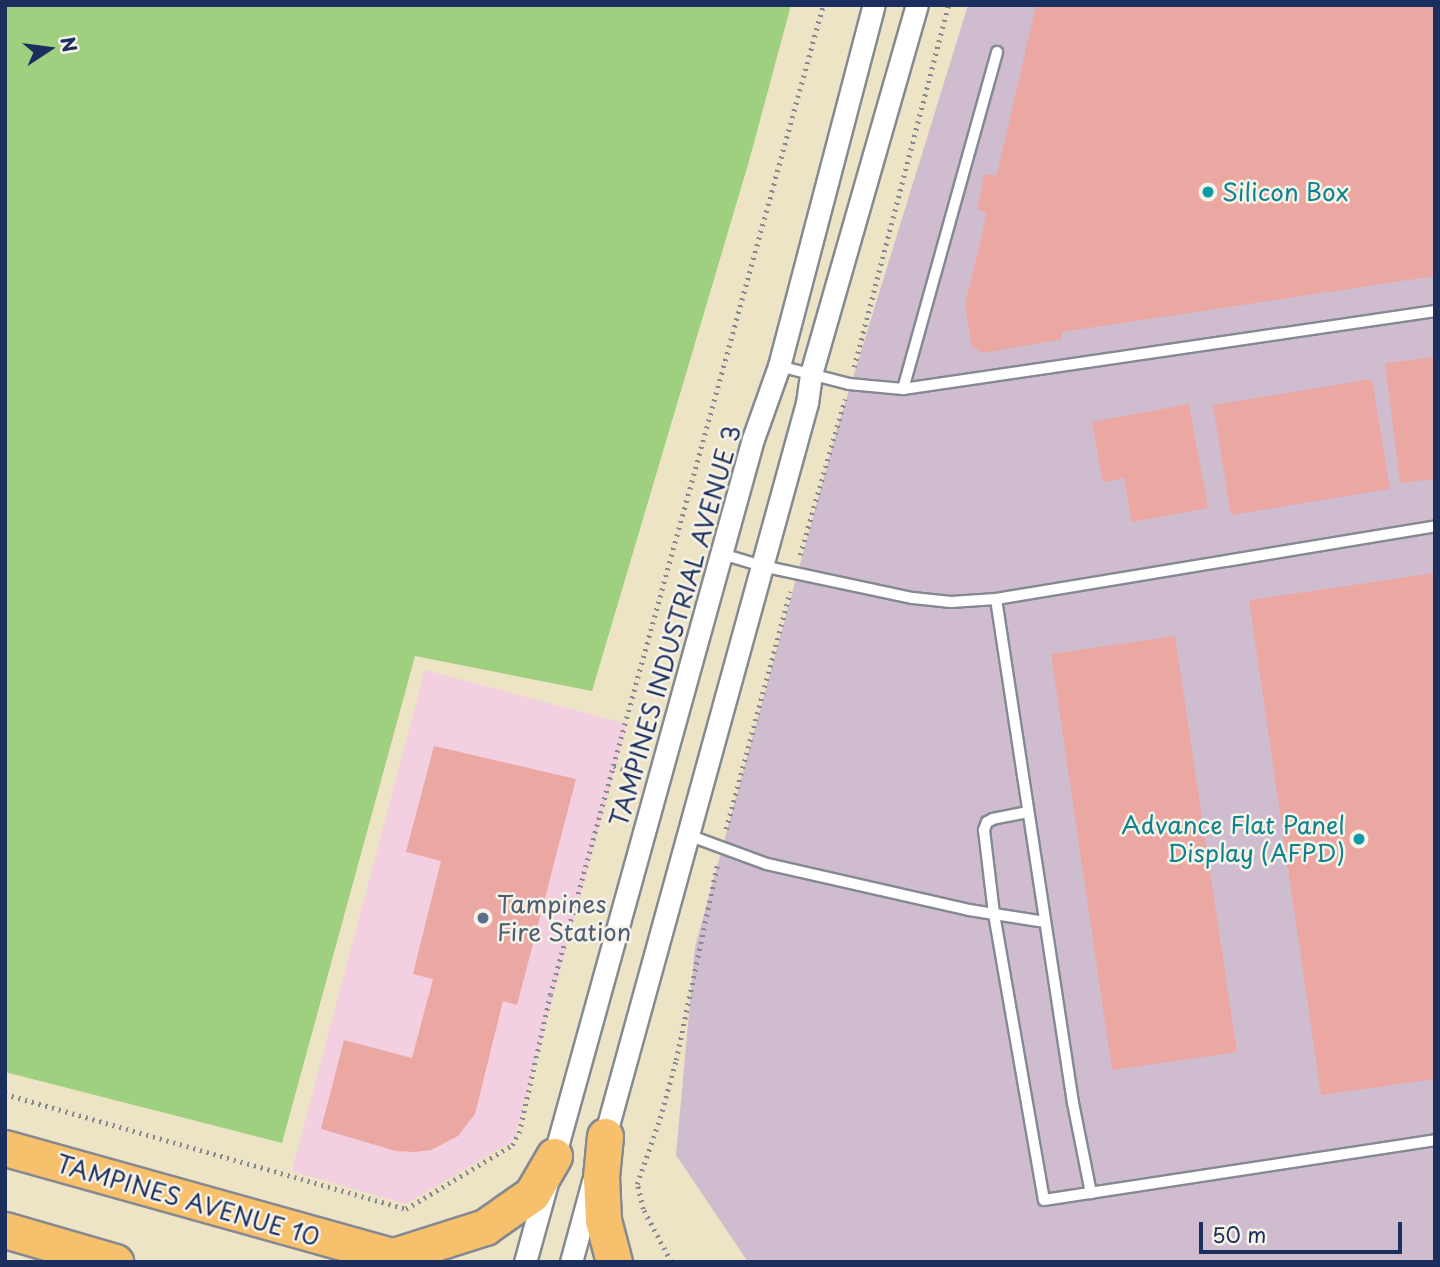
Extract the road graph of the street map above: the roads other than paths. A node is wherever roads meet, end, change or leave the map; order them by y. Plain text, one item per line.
1 (874, 5) edge
2 (917, 5) edge
3 (996, 52) dead end
4 (1435, 311) edge
5 (779, 366) junction
6 (811, 374) junction
7 (903, 389) junction
8 (1435, 526) edge
9 (722, 554) junction
10 (762, 566) junction
11 (996, 599) junction
12 (1028, 812) junction
13 (688, 835) junction
14 (994, 914) junction
15 (1045, 922) junction
16 (605, 1136) junction
17 (1435, 1140) edge
18 (5, 1148) edge
19 (554, 1156) junction
20 (1091, 1193) junction
21 (5, 1230) edge
22 (403, 1259) edge
23 (115, 1262) edge
24 (525, 1262) edge
25 (570, 1262) edge
26 (614, 1262) edge

1 - 5 street, TAMPINES INDUSTRIAL AVENUE 3
2 - 6 street
3 - 7 lane
4 - 7 lane
5 - 6 lane
5 - 9 street, TAMPINES INDUSTRIAL AVENUE 3
6 - 7 lane
6 - 10 street
8 - 11 lane
9 - 10 lane
9 - 19 street, TAMPINES INDUSTRIAL AVENUE 3
10 - 11 lane
10 - 13 street
11 - 12 lane
12 - 14 lane
12 - 15 lane
13 - 14 lane
13 - 16 street
14 - 15 lane
14 - 20 lane
15 - 20 lane
16 - 25 street
16 - 26 main road
17 - 20 lane
18 - 22 main road, TAMPINES AVENUE 10
19 - 22 main road
19 - 24 street, TAMPINES INDUSTRIAL AVENUE 3
21 - 23 main road

